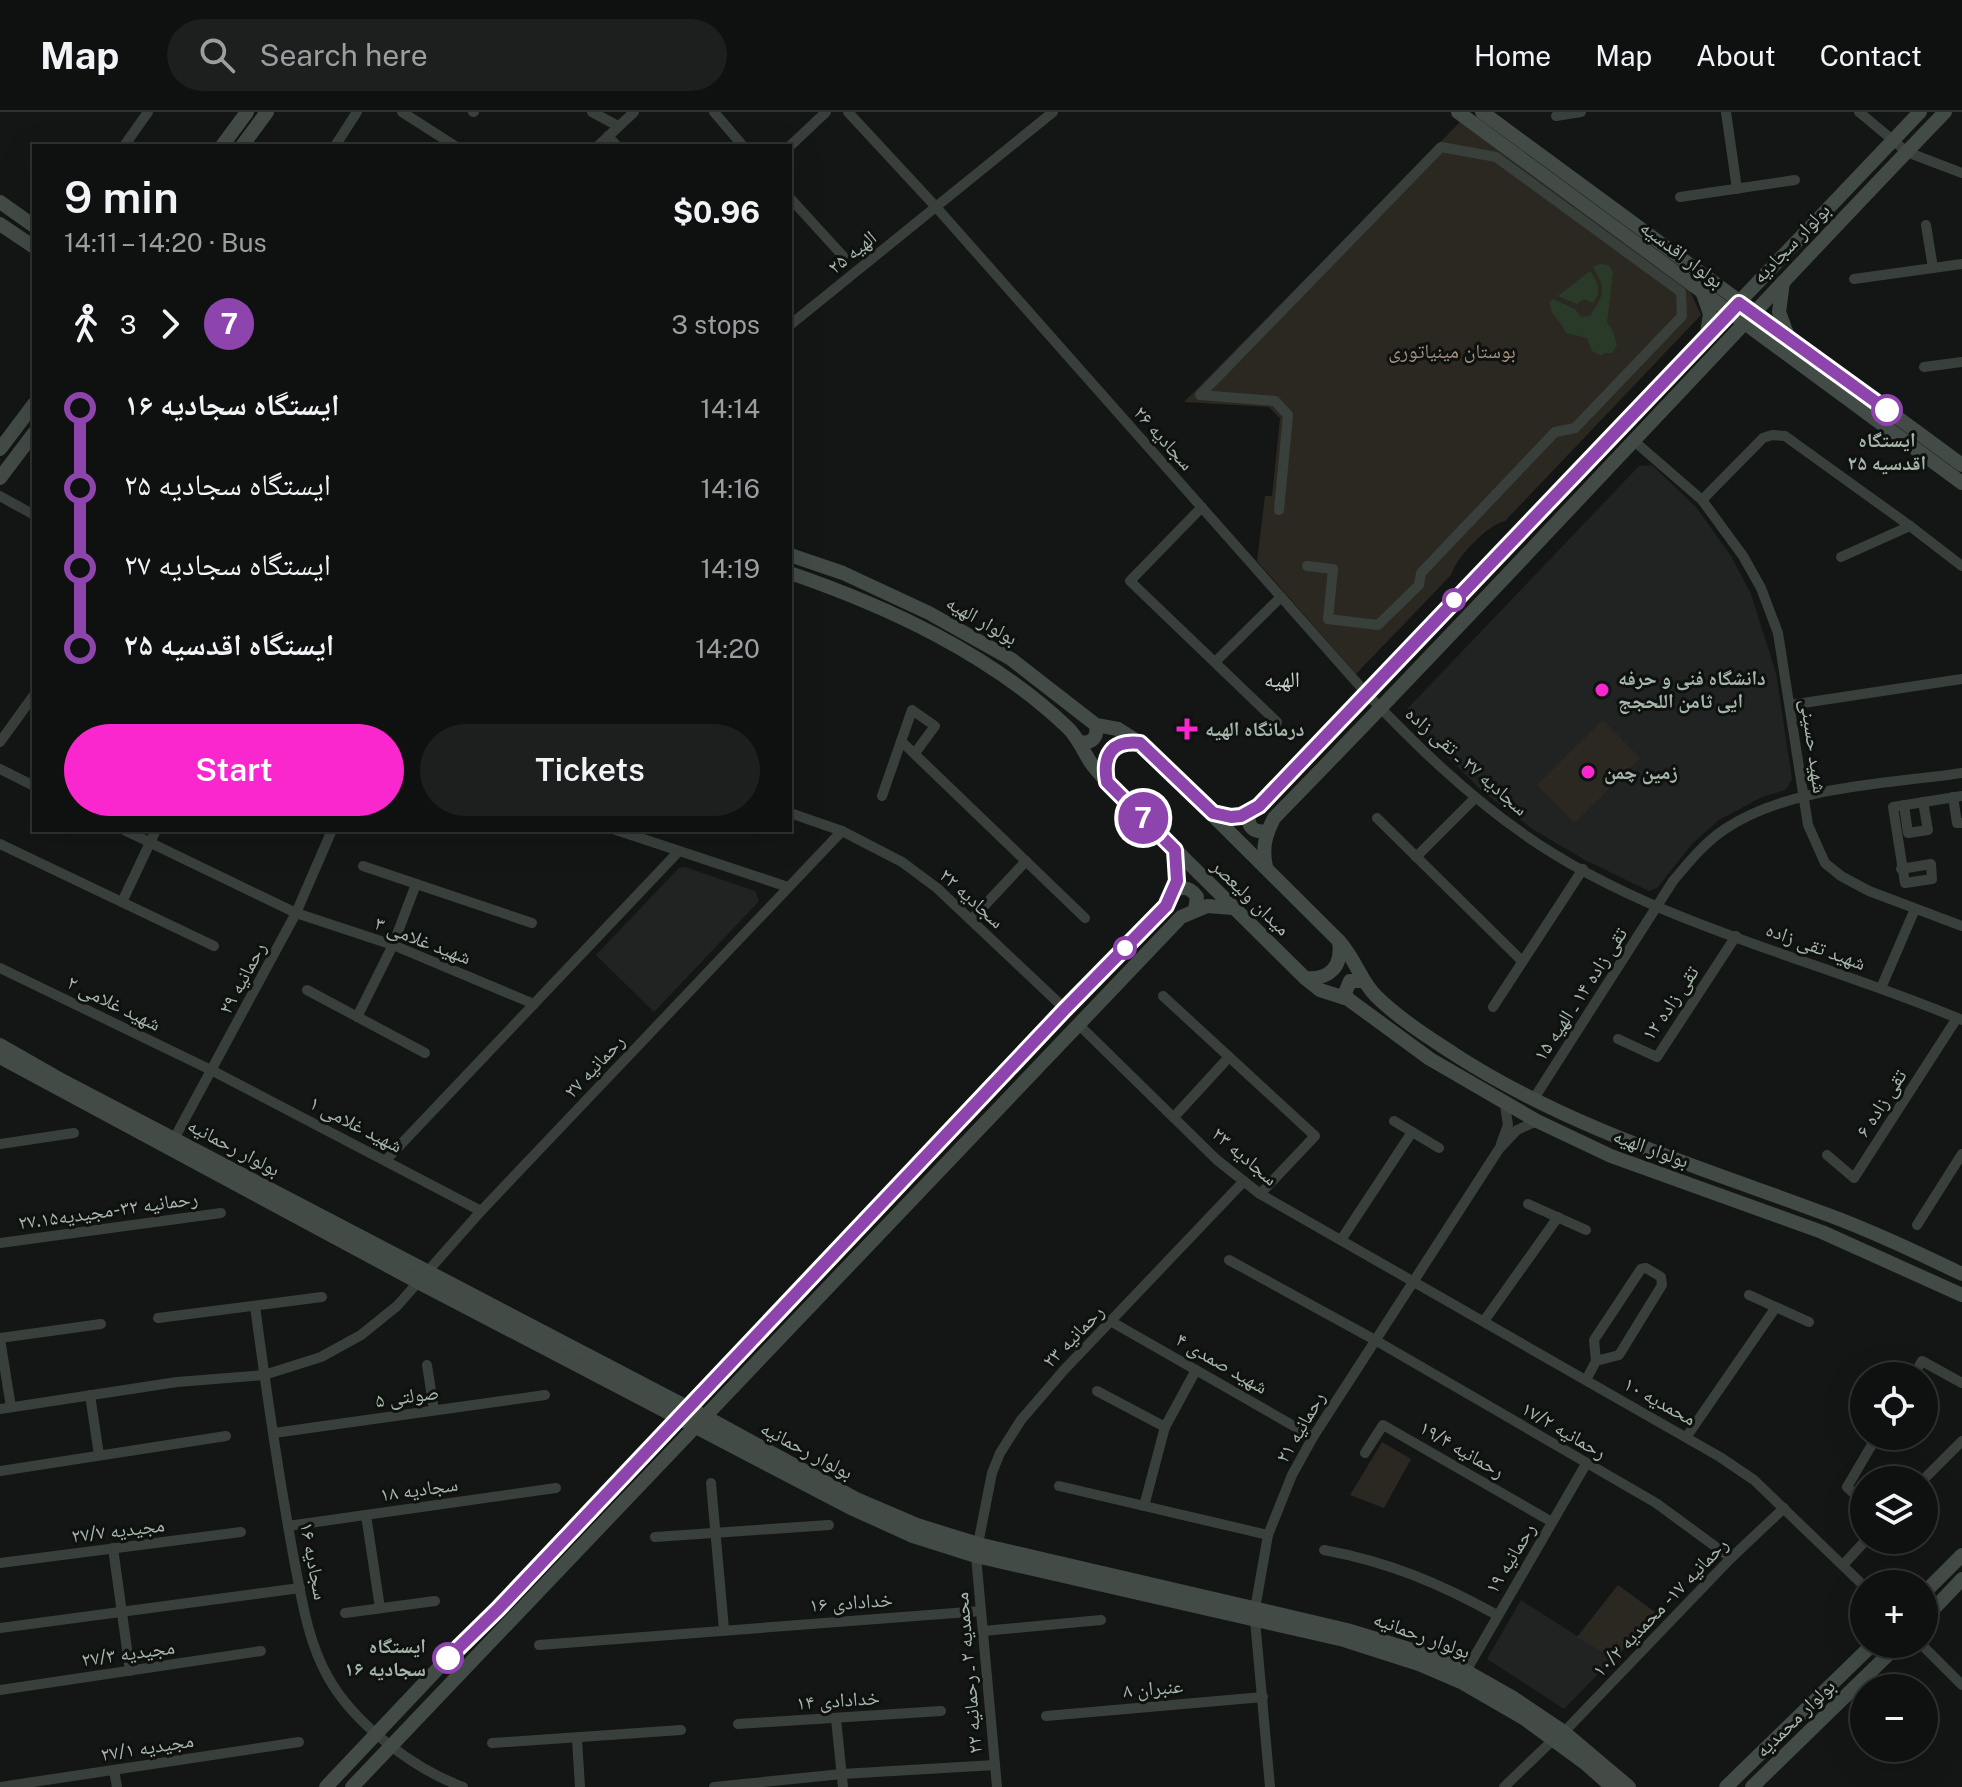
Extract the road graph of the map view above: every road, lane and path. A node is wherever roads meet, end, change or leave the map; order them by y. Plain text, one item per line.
1 (148, 112) edge
2 (247, 112) edge
3 (267, 112) edge
4 (357, 112) edge
5 (402, 112) edge
6 (592, 112) edge
7 (634, 112) edge
8 (714, 112) edge
9 (826, 112) edge
10 (848, 112) edge
11 (1053, 112) edge
12 (1458, 112) edge
13 (1482, 112) edge
14 (1581, 112) edge
15 (1726, 112) edge
16 (1859, 112) edge
17 (1920, 112) edge
18 (1945, 112) edge
19 (1556, 116) dead end
20 (618, 126) junction
21 (608, 136) junction
22 (1892, 142) junction
23 (125, 144) edge
24 (223, 144) edge
25 (243, 144) edge
26 (336, 144) edge
27 (452, 144) edge
28 (600, 144) edge
29 (615, 144) edge
30 (741, 144) edge
31 (792, 144) edge
32 (1907, 152) junction
33 (1962, 173) edge
34 (1795, 180) dead end
35 (1737, 189) junction
36 (1680, 197) dead end
37 (792, 200) edge
38 (0, 202) edge
39 (936, 207) junction
40 (0, 224) edge
41 (32, 225) edge
42 (1926, 225) dead end
43 (32, 246) edge
44 (843, 256) dead end
45 (1962, 264) edge
46 (1933, 268) junction
47 (1854, 279) dead end
48 (1783, 281) junction
49 (1702, 294) junction
50 (1735, 309) junction
51 (1748, 318) junction
52 (792, 323) edge
53 (1706, 339) junction
54 (1789, 339) junction
55 (1962, 362) edge
56 (1924, 367) dead end
57 (32, 407) edge
58 (32, 436) edge
59 (1634, 441) junction
60 (0, 449) edge
61 (1962, 465) edge
62 (0, 478) edge
63 (1962, 483) edge
64 (0, 496) edge
65 (1702, 500) junction
66 (1202, 507) junction
67 (1279, 510) dead end
68 (32, 514) edge
69 (1910, 526) junction
70 (792, 556) edge
71 (1841, 557) dead end
72 (1307, 566) dead end
73 (1962, 566) edge
74 (792, 574) edge
75 (1281, 597) junction
76 (1215, 662) junction
77 (1962, 679) edge
78 (1366, 693) junction
79 (32, 698) edge
80 (1790, 705) junction
81 (1381, 709) junction
82 (1277, 722) dead end
83 (1096, 725) junction
84 (901, 741) junction
85 (0, 742) edge
86 (1079, 742) junction
87 (1140, 743) junction
88 (915, 753) junction
89 (0, 769) edge
90 (1962, 773) edge
91 (1107, 782) junction
92 (32, 785) edge
93 (1803, 795) junction
94 (882, 796) dead end
95 (1958, 796) edge
96 (1475, 798) junction
97 (1923, 802) junction
98 (1904, 805) junction
99 (1213, 813) junction
100 (1249, 813) junction
101 (792, 814) edge
102 (1377, 818) dead end
103 (1962, 823) edge
104 (842, 831) junction
105 (1267, 831) junction
106 (128, 832) edge
107 (155, 832) edge
108 (331, 832) edge
109 (622, 832) edge
110 (150, 842) junction
111 (0, 844) edge
112 (1175, 850) junction
113 (679, 851) junction
114 (1416, 857) junction
115 (1026, 861) junction
116 (363, 866) dead end
117 (1267, 868) junction
118 (1583, 869) junction
119 (1901, 869) dead end
120 (416, 884) junction
121 (788, 887) junction
122 (1175, 890) junction
123 (122, 902) junction
124 (1657, 907) junction
125 (1234, 908) junction
126 (1915, 909) junction
127 (1195, 910) junction
128 (296, 913) junction
129 (1085, 918) dead end
130 (971, 920) junction
131 (532, 923) dead end
132 (1962, 926) edge
133 (1736, 936) junction
134 (1339, 941) junction
135 (393, 945) junction
136 (214, 946) dead end
137 (1522, 961) junction
138 (0, 968) edge
139 (1305, 978) junction
140 (1363, 981) junction
141 (1881, 988) junction
142 (307, 990) dead end
143 (1163, 996) dead end
144 (1348, 999) junction
145 (534, 1004) junction
146 (1493, 1007) dead end
147 (1065, 1009) junction
148 (357, 1017) junction
149 (1960, 1019) edge
150 (1079, 1025) junction
151 (1618, 1039) dead end
152 (0, 1045) edge
153 (425, 1053) dead end
154 (0, 1057) edge
155 (1229, 1057) junction
156 (213, 1071) junction
157 (1533, 1100) junction
158 (1505, 1105) junction
159 (1174, 1117) junction
160 (1394, 1121) dead end
161 (1537, 1121) junction
162 (1412, 1132) junction
163 (74, 1133) dead end
164 (0, 1144) edge
165 (172, 1144) junction
166 (1439, 1148) dead end
167 (1499, 1149) junction
168 (1962, 1154) edge
169 (1827, 1155) dead end
170 (386, 1160) junction
171 (1244, 1181) junction
172 (1260, 1194) junction
173 (1528, 1204) dead end
174 (481, 1211) junction
175 (221, 1213) dead end
176 (1558, 1217) junction
177 (1917, 1225) dead end
178 (1586, 1230) dead end
179 (1341, 1240) junction
180 (0, 1243) edge
181 (1229, 1260) dead end
182 (1962, 1274) edge
183 (422, 1277) junction
184 (1414, 1280) junction
185 (1749, 1295) dead end
186 (1962, 1295) edge
187 (322, 1297) dead end
188 (255, 1306) junction
189 (1776, 1307) junction
190 (158, 1318) dead end
191 (1484, 1321) junction
192 (1112, 1322) junction
193 (1809, 1322) dead end
194 (101, 1324) dead end
195 (0, 1339) edge
196 (1375, 1340) junction
197 (1596, 1361) junction
198 (427, 1365) dead end
199 (1196, 1370) junction
200 (1938, 1370) edge
201 (264, 1375) junction
202 (1586, 1380) junction
203 (1962, 1383) edge
204 (1097, 1391) dead end
205 (90, 1395) junction
206 (545, 1395) dead end
207 (6, 1408) edge
208 (434, 1410) junction
209 (683, 1413) junction
210 (701, 1422) junction
211 (1165, 1427) junction
212 (274, 1433) junction
213 (226, 1436) dead end
214 (1687, 1436) junction
215 (1313, 1437) junction
216 (1962, 1441) edge
217 (1365, 1453) dead end
218 (99, 1455) junction
219 (1586, 1464) junction
220 (1937, 1466) edge
221 (0, 1471) edge
222 (711, 1483) dead end
223 (1059, 1486) dead end
224 (556, 1488) dead end
225 (1144, 1506) junction
226 (1784, 1508) junction
227 (366, 1515) junction
228 (1552, 1522) junction
229 (829, 1525) dead end
230 (288, 1526) junction
231 (241, 1532) dead end
232 (715, 1533) junction
233 (1268, 1535) junction
234 (655, 1537) dead end
235 (113, 1548) junction
236 (977, 1550) junction
237 (1324, 1550) dead end
238 (1853, 1554) edge
239 (1962, 1555) edge
240 (1731, 1558) junction
241 (0, 1563) edge
242 (1843, 1565) junction
243 (1850, 1572) edge
244 (1938, 1579) edge
245 (1962, 1579) edge
246 (300, 1588) junction
247 (435, 1601) dead end
248 (1938, 1604) edge
249 (380, 1608) junction
250 (122, 1610) junction
251 (981, 1611) junction
252 (345, 1613) dead end
253 (1255, 1614) junction
254 (1497, 1615) junction
255 (1101, 1620) dead end
256 (0, 1628) edge
257 (724, 1629) junction
258 (983, 1631) junction
259 (539, 1645) dead end
260 (261, 1651) dead end
261 (1859, 1658) edge
262 (1885, 1658) edge
263 (1935, 1658) edge
264 (130, 1671) junction
265 (1466, 1671) junction
266 (1962, 1685) edge
267 (0, 1690) edge
268 (1263, 1697) junction
269 (941, 1711) dead end
270 (1046, 1716) dead end
271 (836, 1719) junction
272 (738, 1724) dead end
273 (681, 1730) dead end
274 (376, 1733) junction
275 (1559, 1735) junction
276 (577, 1739) junction
277 (299, 1742) dead end
278 (492, 1743) dead end
279 (391, 1744) junction
280 (995, 1765) junction
281 (114, 1770) junction
282 (842, 1774) junction
283 (0, 1787) edge
284 (117, 1787) edge
285 (326, 1787) edge
286 (352, 1787) edge
287 (463, 1787) edge
288 (580, 1787) edge
289 (714, 1787) edge
290 (843, 1787) edge
291 (997, 1787) edge
292 (1270, 1787) edge
293 (1504, 1787) edge
294 (1612, 1787) edge
295 (1629, 1787) edge
296 (1726, 1787) edge
297 (1752, 1787) edge

1 - 23 street
2 - 24 main road
3 - 25 main road
4 - 26 street
5 - 27 street
6 - 20 street
7 - 20 street
8 - 30 street
9 - 31 street
10 - 39 street, سجادیه ۲۶
11 - 39 street, الهیه ۲۵
12 - 49 main road, بولوار اقدسیه
13 - 50 main road, بولوار اقدسیه
14 - 19 street
15 - 35 street
16 - 22 street
17 - 22 main road, بولوار سجادیه
18 - 32 main road, بولوار سجادیه
20 - 21 street
21 - 28 street
21 - 29 street
22 - 32 street
22 - 50 main road, بولوار سجادیه
32 - 33 street
32 - 48 main road, بولوار سجادیه
34 - 35 street
35 - 36 street
37 - 44 street
38 - 41 main road
39 - 52 street, الهیه ۲۵
39 - 66 street, سجادیه ۲۶
40 - 43 main road
42 - 46 street
45 - 46 street
46 - 47 street
48 - 51 main road, بولوار سجادیه
48 - 54 main road
49 - 50 main road, بولوار اقدسیه
49 - 53 main road
50 - 51 main road, بولوار اقدسیه
50 - 53 main road, بولوار سجادیه
51 - 54 main road, بولوار اقدسیه
51 - 59 main road, بولوار سجادیه
51 - 63 main road, بولوار اقدسیه
53 - 78 main road, بولوار سجادیه
54 - 61 main road, بولوار اقدسیه
55 - 56 street
57 - 60 main road
58 - 62 main road
59 - 65 street, شهید حسینی
59 - 81 main road, بولوار سجادیه
64 - 68 street
65 - 69 street
65 - 80 street, شهید حسینی
66 - 75 street, سجادیه ۲۶
66 - 76 street
67 - 72 street
69 - 71 street
69 - 73 street
70 - 83 main road, بولوار الهیه
74 - 86 main road, بولوار الهیه
75 - 76 street
75 - 78 street, سجادیه ۲۶
76 - 82 street
77 - 80 street
78 - 81 street, سجادیه ۲۷ ـ تقی زاده
78 - 100 main road, بولوار سجادیه
79 - 85 street
80 - 93 street, شهید حسینی
81 - 96 street, سجادیه ۲۷ ـ تقی زاده
81 - 105 main road, بولوار سجادیه
83 - 86 main road
83 - 87 main road, بولوار الهیه
84 - 88 street
84 - 88 street
84 - 94 street
86 - 91 main road, بولوار الهیه
87 - 91 main road
87 - 99 main road, میدان ولیعصر
88 - 115 street
89 - 92 street
90 - 93 street, تقی زاده ۱۴ ـ الهیه ۱۵
91 - 112 main road, میدان ولیعصر
93 - 124 street, تقی زاده ۱۴ ـ الهیه ۱۵
93 - 126 street, شهید حسینی
95 - 97 street
95 - 103 street
96 - 114 street
96 - 118 street, سجادیه ۲۷ ـ تقی زاده
97 - 98 street
97 - 98 street
98 - 119 street
99 - 100 main road
99 - 117 main road, میدان ولیعصر
100 - 105 main road
101 - 104 street, سجادیه ۲۲
102 - 114 street
104 - 121 street, رحمانیه ۲۷
104 - 130 street, سجادیه ۲۲
105 - 117 main road
106 - 110 street, شهید غلامی ۳
107 - 110 street
108 - 128 street, رحمانیه ۲۹
109 - 113 street
110 - 123 street
110 - 128 street, شهید غلامی ۳
111 - 123 street
112 - 122 main road
112 - 125 main road, میدان ولیعصر
113 - 121 street
113 - 145 street
114 - 137 street
115 - 129 street
115 - 130 street
116 - 120 street
117 - 134 main road, میدان ولیعصر
118 - 124 street, سجادیه ۲۷ ـ تقی زاده
118 - 137 street
120 - 131 street
120 - 135 street
121 - 174 street, رحمانیه ۲۷
122 - 127 main road
122 - 147 main road
123 - 136 street
124 - 133 street, شهید تقی زاده
124 - 157 street, تقی زاده ۱۴ ـ الهیه ۱۵
125 - 127 main road
125 - 139 main road, میدان ولیعصر
126 - 132 street, شهید حسینی
126 - 141 street
127 - 150 main road
128 - 135 street, شهید غلامی ۳
128 - 156 street, رحمانیه ۲۹
130 - 147 street, سجادیه ۲۲
133 - 141 street, شهید تقی زاده
133 - 151 street, تقی زاده ۱۲
134 - 139 main road
134 - 140 main road, میدان ولیعصر
135 - 145 street, شهید غلامی ۳
135 - 148 street
137 - 146 street
138 - 156 street, شهید غلامی ۲
139 - 144 main road, میدان ولیعصر
140 - 144 main road
140 - 157 main road, بولوار الهیه
141 - 149 street, شهید تقی زاده
142 - 148 street
143 - 155 street
144 - 158 main road, بولوار الهیه
145 - 170 street
147 - 209 main road
148 - 153 street
149 - 169 street, تقی زاده ۶
150 - 159 street, سجادیه ۲۳
150 - 210 main road
152 - 165 main road, بولوار رحمانیه
154 - 165 main road, بولوار رحمانیه
155 - 159 street
155 - 172 street
156 - 165 street, رحمانیه ۲۹
156 - 170 street, شهید غلامی ۱
157 - 182 main road, بولوار الهیه
158 - 161 main road, بولوار الهیه
158 - 167 street
159 - 171 street, سجادیه ۲۳
160 - 162 street
161 - 167 street
161 - 186 main road, بولوار الهیه
162 - 166 street
162 - 179 street
163 - 164 street
165 - 183 main road, بولوار رحمانیه
167 - 184 street, رحمانیه ۲۱
168 - 177 street
170 - 174 street, شهید غلامی ۱
171 - 172 street, سجادیه ۲۳
171 - 192 street, رحمانیه ۲۳
172 - 179 street, سجادیه ۲۳
173 - 176 street
174 - 183 street, رحمانیه ۲۷
175 - 180 street, رحمانیه ۳۲-مجیدیه۲۷.۱۵
176 - 178 street
176 - 191 street
179 - 184 street, سجادیه ۲۳
181 - 196 street, رحمانیه ۱۷/۲
183 - 201 street, رحمانیه ۲۷
183 - 209 main road, بولوار رحمانیه
184 - 191 street, محمدیه ۱۰
184 - 196 street, رحمانیه ۲۱
185 - 189 street
187 - 188 street
188 - 190 street
188 - 201 street, سجادیه ۱۶
189 - 193 street
189 - 214 street
191 - 202 street, محمدیه ۱۰
192 - 199 street, شهید صمدی ۴
192 - 236 street, رحمانیه ۲۳
194 - 195 street
195 - 207 street
196 - 215 street, رحمانیه ۲۱
196 - 219 street, رحمانیه ۱۷/۲
197 - 197 street
197 - 202 street
198 - 208 street
199 - 211 street
199 - 215 street, شهید صمدی ۴
200 - 203 street
201 - 205 street, رحمانیه ۲۷
201 - 212 street, سجادیه ۱۶
202 - 214 street, محمدیه ۱۰
204 - 211 street
205 - 207 street, رحمانیه ۲۷
205 - 218 street
206 - 208 street, صولتی ۵
208 - 212 street, صولتی ۵
209 - 210 main road, بولوار رحمانیه
209 - 274 main road
210 - 236 main road, بولوار رحمانیه
210 - 279 main road
211 - 225 street
212 - 230 street, سجادیه ۱۶
213 - 218 street
214 - 226 street, محمدیه ۱۰
215 - 233 street, رحمانیه ۲۱
216 - 220 street
217 - 228 street, رحمانیه ۱۹/۴
218 - 221 street
219 - 228 street, رحمانیه ۱۹
219 - 240 street, رحمانیه ۱۷/۲
222 - 232 street
223 - 225 street
224 - 227 street, سجادیه ۱۸
225 - 233 street
226 - 240 street, رحمانیه ۱۷ - محمدیه ۱۰/۲
226 - 242 street, محمدیه ۱۰
227 - 230 street, سجادیه ۱۸
227 - 249 street
228 - 254 street, رحمانیه ۱۹
229 - 232 street
230 - 246 street, سجادیه ۱۶
231 - 235 street, مجیدیه ۲۷/۷
232 - 234 street
232 - 257 street
233 - 253 street, رحمانیه ۲۱
235 - 241 street, مجیدیه ۲۷/۷
235 - 250 street
236 - 251 street, محمدیه ۲ ـ رحمانیه ۲۲
236 - 253 main road, بولوار رحمانیه
237 - 254 street
238 - 242 street
239 - 244 main road
240 - 275 street, رحمانیه ۱۷ - محمدیه ۱۰/۲
242 - 243 street, محمدیه ۱۰
245 - 248 main road
246 - 250 street
246 - 274 street, سجادیه ۱۶
247 - 249 street
249 - 252 street
250 - 256 street
250 - 264 street
251 - 257 street, خدادادی ۱۶
251 - 258 street, محمدیه ۲ ـ رحمانیه ۲۲
253 - 265 main road, بولوار رحمانیه
253 - 268 street, رحمانیه ۲۱
253 - 275 main road, بولوار رحمانیه
254 - 265 street, رحمانیه ۱۹
255 - 258 street
257 - 259 street, خدادادی ۱۶
258 - 280 street, محمدیه ۲ ـ رحمانیه ۲۲
260 - 264 street, مجیدیه ۲۷/۳
261 - 296 main road, بولوار محمدیه
262 - 297 main road, بولوار محمدیه
263 - 266 street
264 - 267 street, مجیدیه ۲۷/۳
265 - 275 main road, بولوار رحمانیه
268 - 270 street, عنبران ۸
268 - 292 street, رحمانیه ۲۱
269 - 271 street, خدادادی ۱۴
271 - 272 street, خدادادی ۱۴
271 - 282 street
273 - 276 street
274 - 279 street, سجادیه ۱۶
274 - 285 main road
275 - 293 street, رحمانیه ۱۷ - محمدیه ۱۰/۲
275 - 294 main road, بولوار رحمانیه
275 - 295 main road, بولوار رحمانیه
276 - 278 street
276 - 288 street
277 - 281 street, مجیدیه ۲۷/۱
279 - 286 main road
279 - 287 street, سجادیه ۱۶
280 - 282 street
280 - 291 street, محمدیه ۲ ـ رحمانیه ۲۲
281 - 283 street, مجیدیه ۲۷/۱
281 - 284 street
282 - 289 street
282 - 290 street

